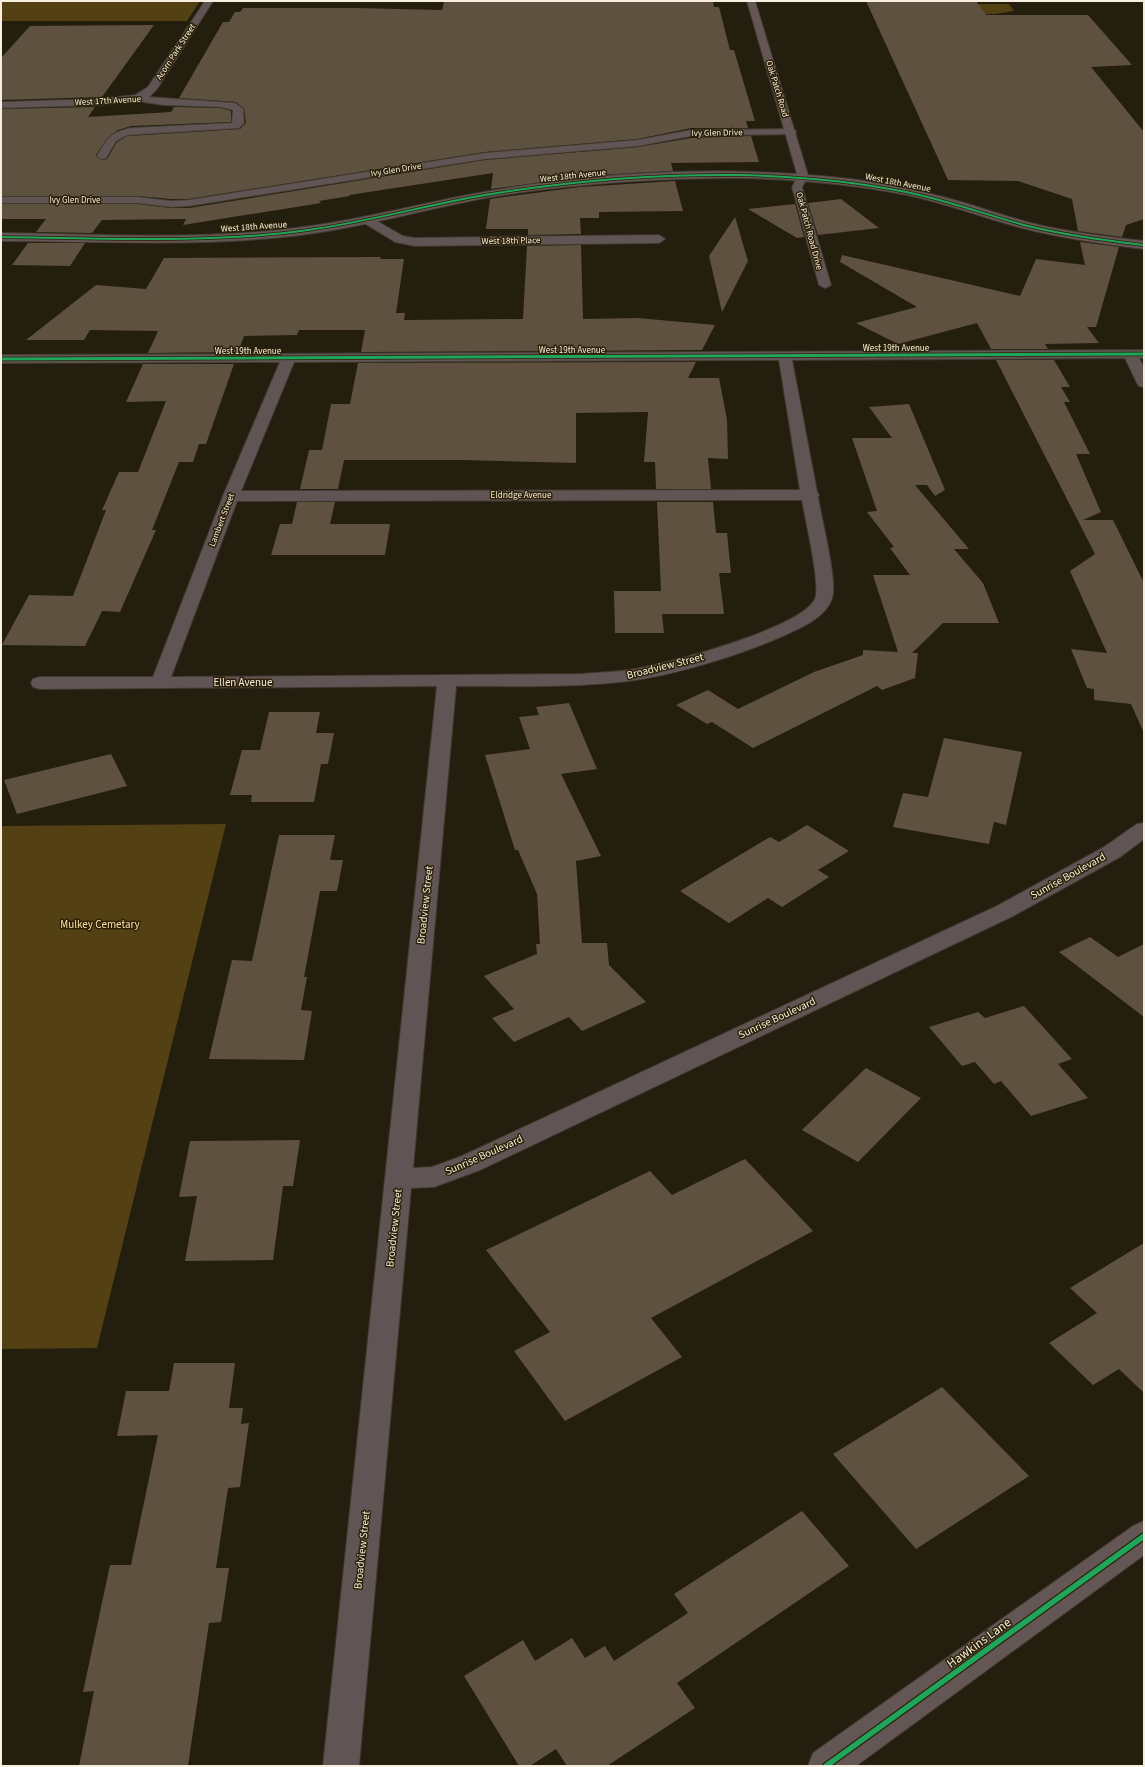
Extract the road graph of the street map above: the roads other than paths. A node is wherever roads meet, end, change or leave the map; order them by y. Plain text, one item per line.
1 (209, 1) edge
2 (751, 1) edge
3 (137, 98) junction
4 (1, 105) edge
5 (791, 132) junction
6 (102, 156) dead end
7 (803, 177) junction
8 (1, 200) edge
9 (368, 220) junction
10 (1, 237) edge
11 (659, 239) dead end
12 (1144, 245) edge
13 (824, 285) dead end
14 (1130, 354) junction
15 (1144, 354) edge
16 (785, 357) junction
17 (1, 359) edge
18 (288, 359) junction
19 (1144, 383) edge
20 (811, 495) junction
21 (231, 496) junction
22 (160, 682) junction
23 (447, 682) junction
24 (40, 683) dead end
25 (1144, 829) edge
26 (399, 1178) junction
27 (1144, 1536) edge
28 (341, 1766) edge
29 (826, 1766) edge

1 - 3 street, Acorn Park Street
2 - 5 main road, Oak Patch Road
3 - 4 street, West 17th Avenue
3 - 6 street, West 17th Avenue
5 - 7 main road, Oak Patch Road
5 - 8 street, Ivy Glen Drive
7 - 9 main road, West 18th Avenue
7 - 12 main road, West 18th Avenue
7 - 13 lane, Oak Patch Road Drive
9 - 10 main road, West 18th Avenue
9 - 11 street, West 18th Place
14 - 15 street, West 19th Avenue
14 - 16 street, West 19th Avenue
14 - 19 street
16 - 18 street, West 19th Avenue
16 - 20 street, Broadview Street
17 - 18 street, West 19th Avenue
18 - 21 street, Lambert Street
20 - 21 street, Eldridge Avenue
20 - 23 street, Broadview Street
21 - 22 street, Lambert Street
22 - 23 street, Ellen Avenue
22 - 24 street, Ellen Avenue
23 - 26 street, Broadview Street
25 - 26 street, Sunrise Boulevard
26 - 28 street, Broadview Street
27 - 29 main road, Hawkins Lane

